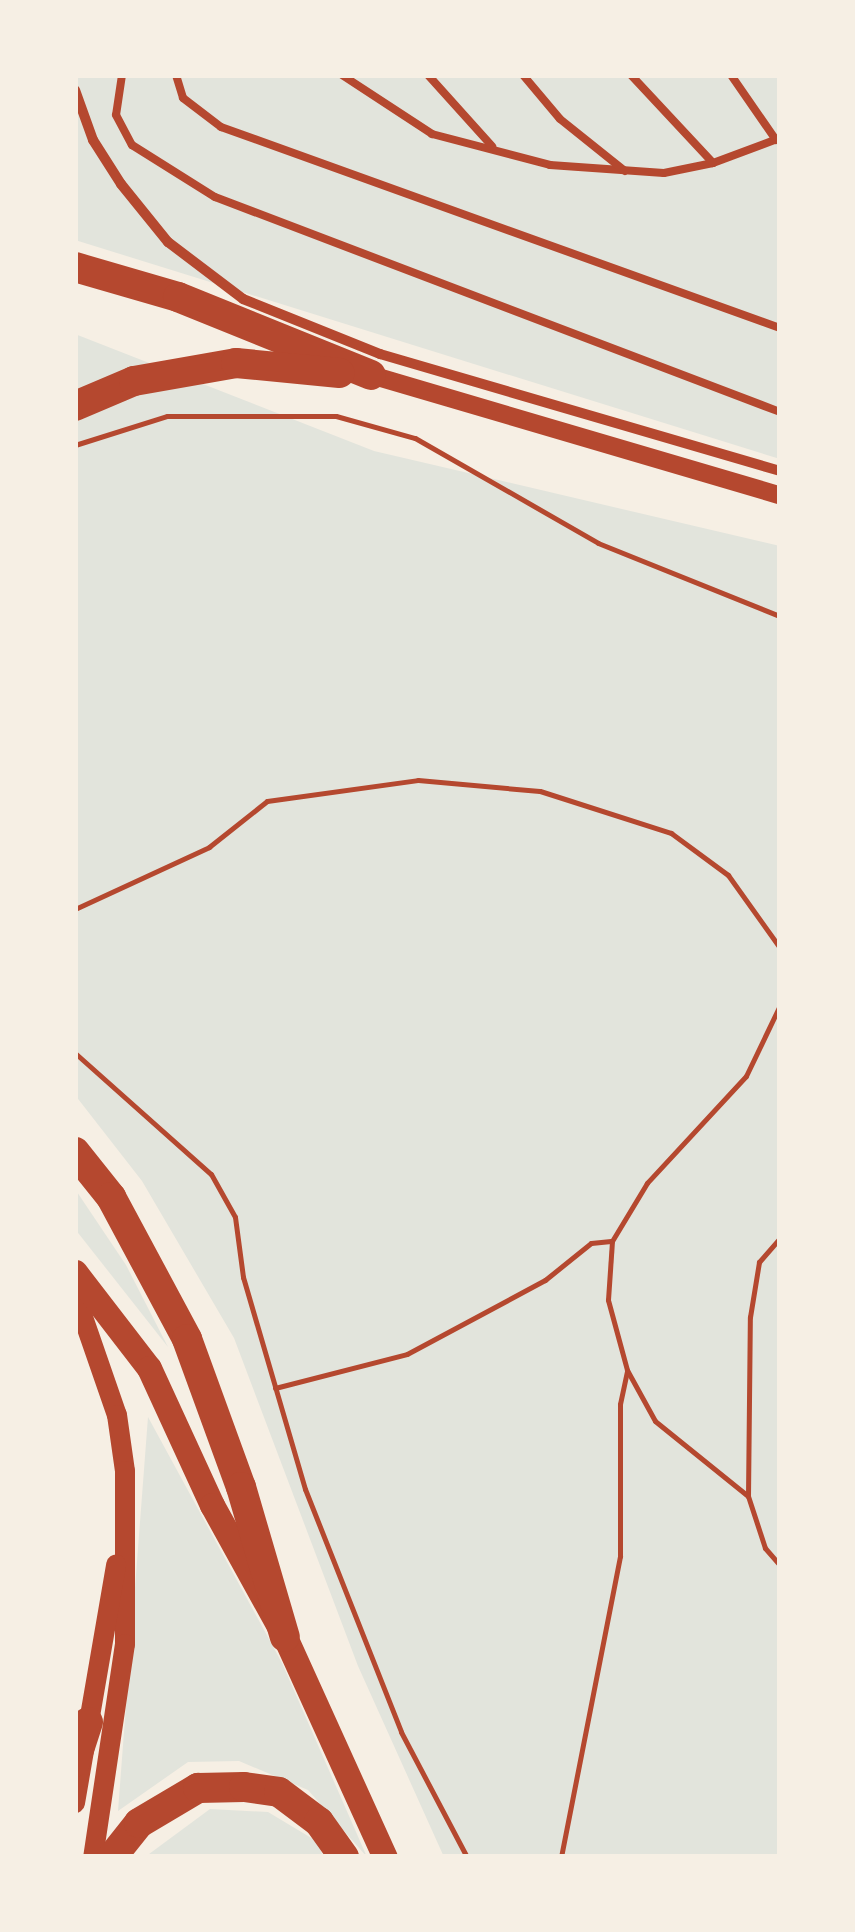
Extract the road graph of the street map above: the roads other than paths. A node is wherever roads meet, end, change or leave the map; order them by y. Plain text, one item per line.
1 (122, 75) edge
2 (176, 75) edge
3 (342, 75) edge
4 (428, 75) edge
5 (523, 75) edge
6 (631, 75) edge
7 (731, 75) edge
8 (75, 90) edge
9 (778, 139) edge
10 (493, 148) junction
11 (713, 163) junction
12 (628, 174) junction
13 (75, 267) edge
14 (780, 328) edge
15 (371, 375) junction
16 (75, 406) edge
17 (780, 412) edge
18 (780, 471) edge
19 (780, 496) edge
20 (75, 1152) edge
21 (75, 1272) edge
22 (75, 1294) edge
23 (125, 1524) junction
24 (286, 1637) junction
25 (88, 1722) junction
26 (75, 1762) edge
27 (75, 1803) edge
28 (93, 1857) edge
29 (112, 1857) edge
30 (344, 1857) edge
31 (385, 1857) edge

1 - 17 lane
2 - 14 lane
3 - 10 lane
4 - 10 lane
5 - 12 lane
6 - 11 lane
7 - 9 lane
8 - 18 street
9 - 11 lane
10 - 12 lane
11 - 12 lane
13 - 15 highway
15 - 16 highway
15 - 19 street
20 - 24 highway
21 - 24 main road
22 - 23 main road
23 - 25 main road
23 - 28 main road
24 - 31 main road
25 - 26 highway
25 - 27 main road
29 - 30 highway

